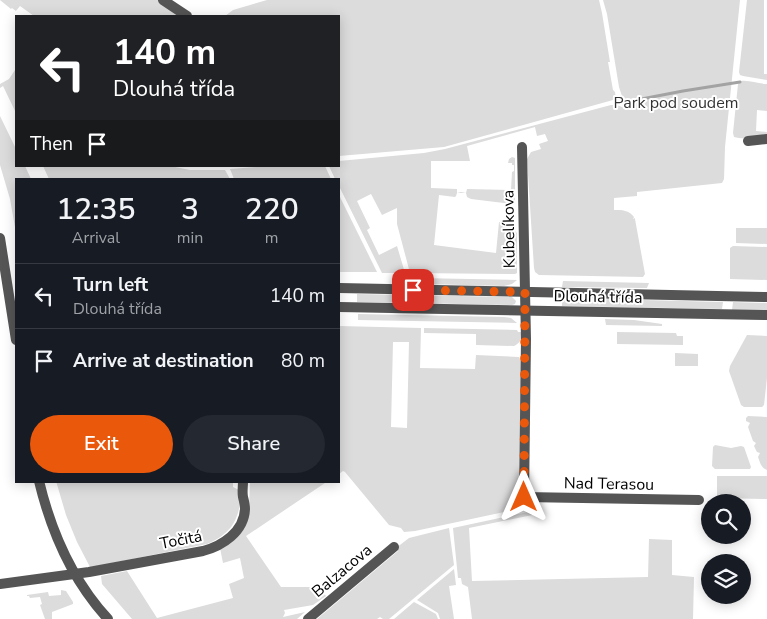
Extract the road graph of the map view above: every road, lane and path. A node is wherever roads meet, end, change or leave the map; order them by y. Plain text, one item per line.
1 (164, 0) edge
2 (185, 15) edge
3 (767, 139) edge
4 (748, 141) dead end
5 (522, 148) dead end
6 (0, 238) edge
7 (8, 281) edge
8 (340, 288) edge
9 (525, 292) junction
10 (767, 297) edge
11 (9, 300) edge
12 (340, 307) edge
13 (526, 311) junction
14 (767, 315) edge
15 (15, 334) edge
16 (40, 483) edge
17 (243, 483) edge
18 (699, 500) dead end
19 (394, 547) dead end
20 (75, 574) junction
21 (0, 584) edge
22 (108, 619) edge
23 (308, 619) edge

1 - 2 street
3 - 4 street
5 - 9 street, Kubelíkova
6 - 7 street
7 - 11 street
8 - 9 street, Dlouhá třída
9 - 10 street, Dlouhá třída
9 - 13 street, Kubelíkova
11 - 15 street
12 - 13 street, Dlouhá třída
13 - 14 street, Dlouhá třída
13 - 18 street, Nad Terasou
16 - 20 street
17 - 20 street, Točitá
19 - 23 street, Balzacova
20 - 21 street, Točitá
20 - 22 street

